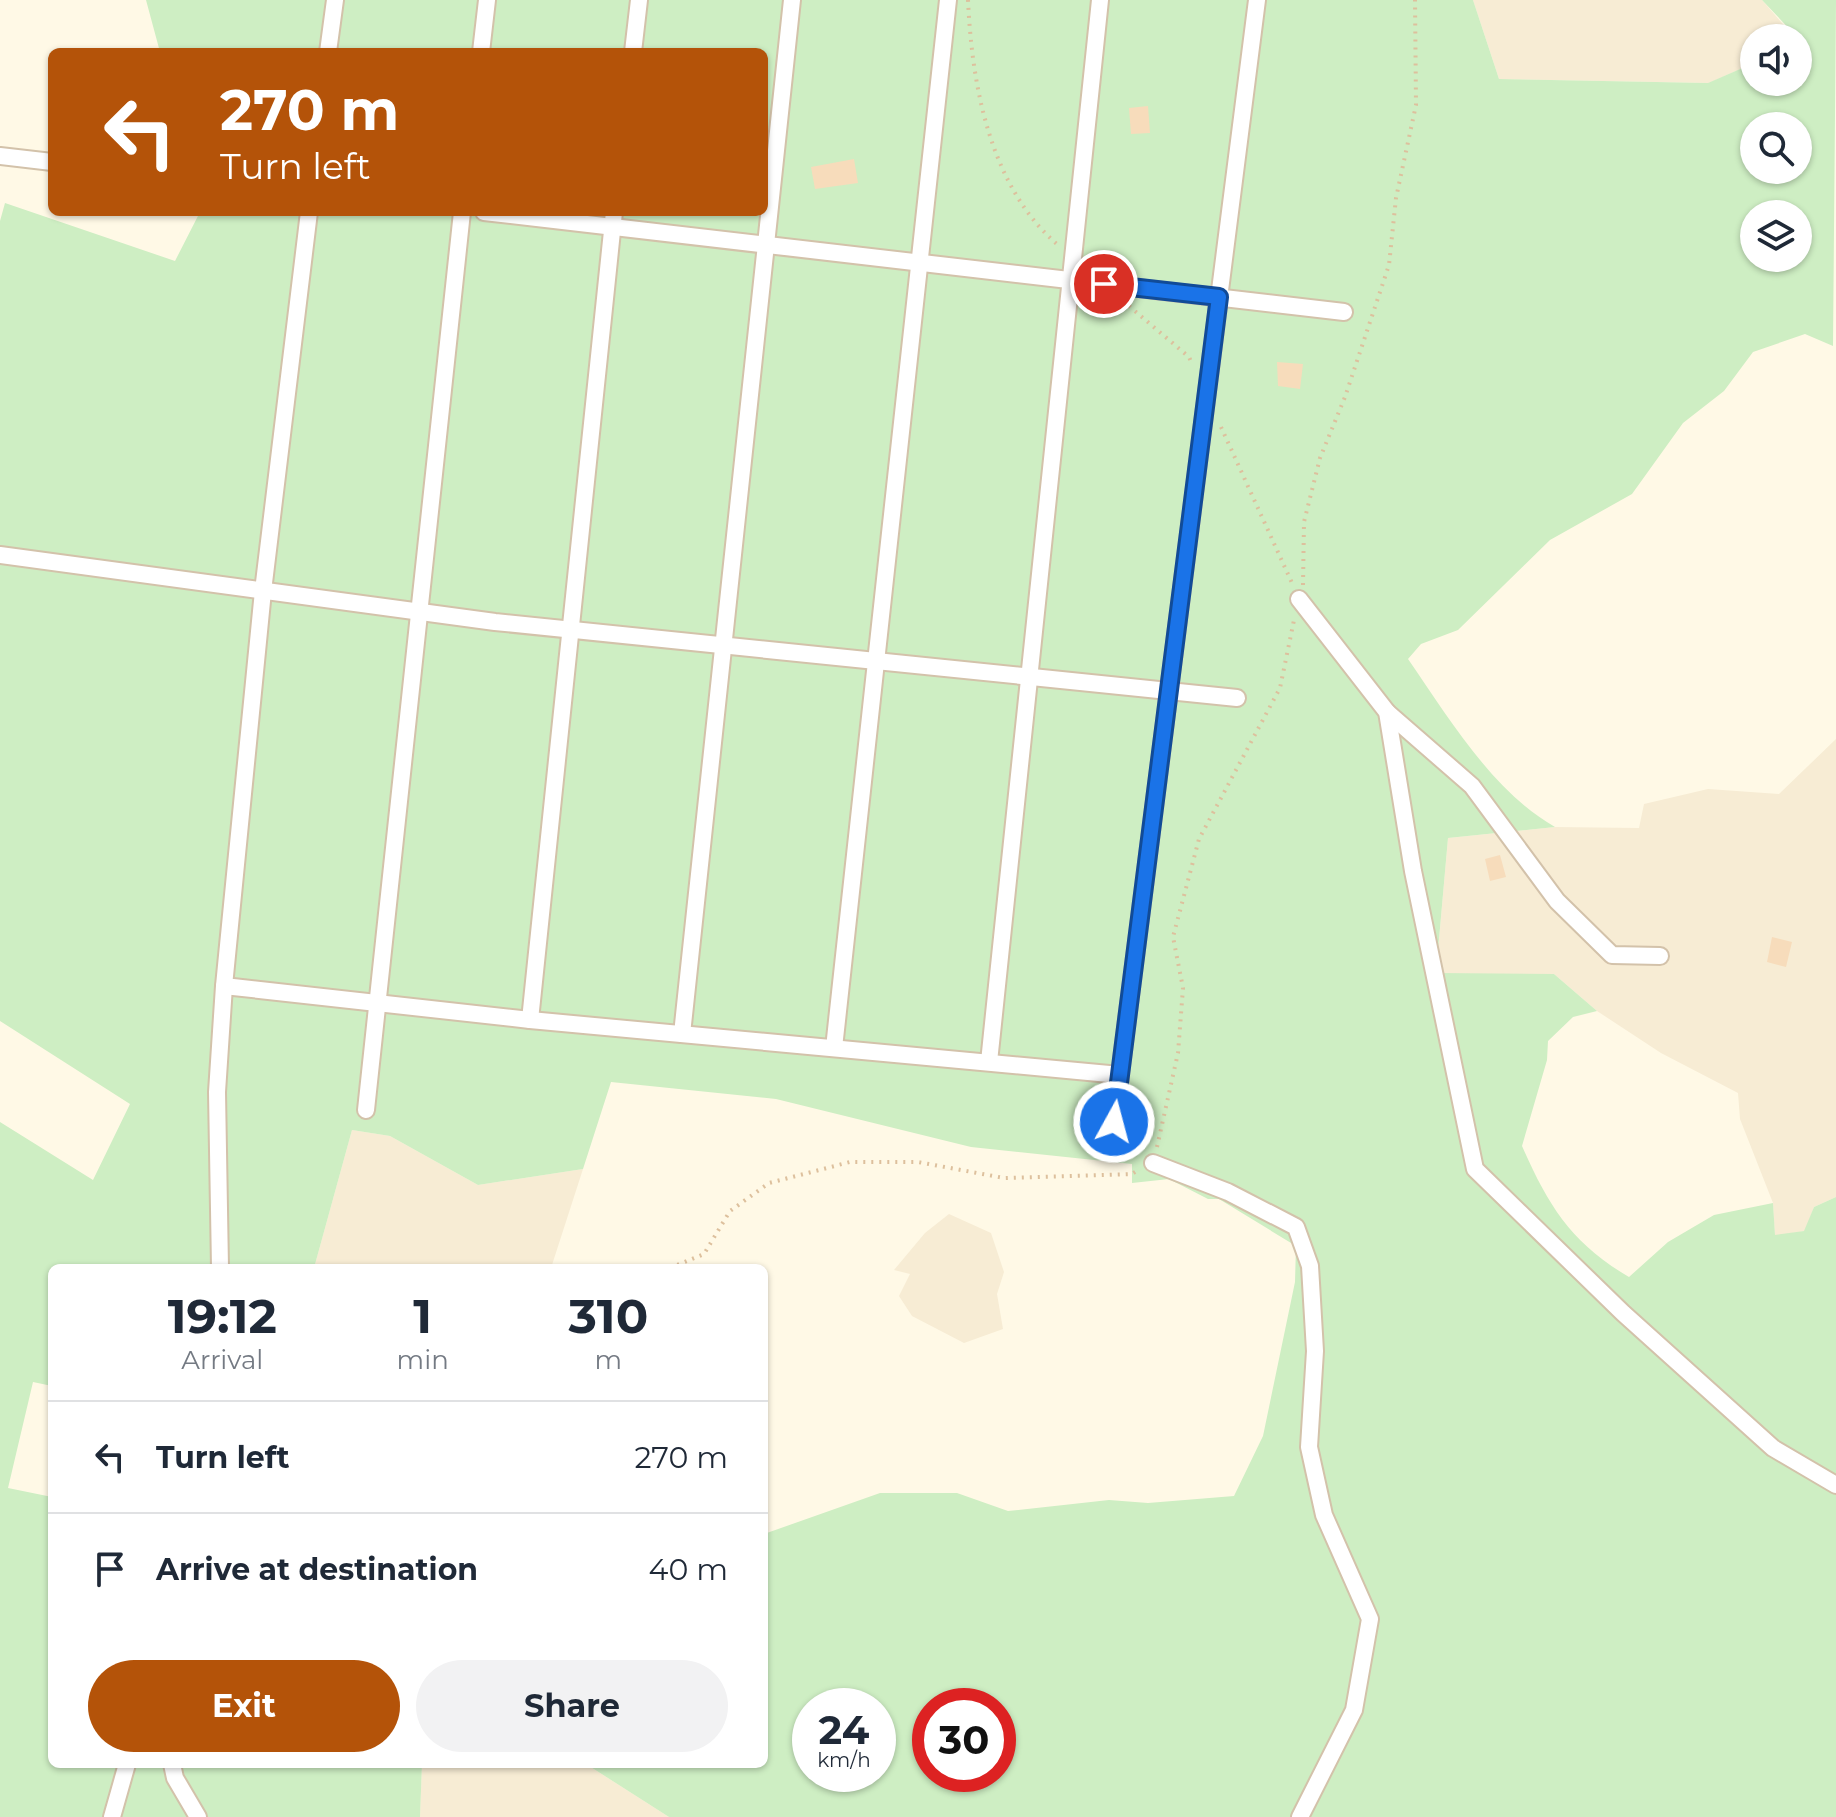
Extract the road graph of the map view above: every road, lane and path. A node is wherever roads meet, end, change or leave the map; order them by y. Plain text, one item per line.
1 (335, 0) edge
2 (487, 0) edge
3 (639, 0) edge
4 (792, 0) edge
5 (948, 0) edge
6 (1100, 0) edge
7 (1257, 0) edge
8 (329, 48) edge
9 (481, 48) edge
10 (633, 48) edge
11 (0, 156) edge
12 (48, 162) edge
13 (309, 216) edge
14 (462, 216) edge
15 (558, 216) edge
16 (613, 219) edge
17 (765, 245) junction
18 (920, 263) junction
19 (1074, 280) junction
20 (1219, 297) junction
21 (1344, 312) dead end
22 (0, 555) edge
23 (263, 591) junction
24 (1299, 599) dead end
25 (419, 612) junction
26 (570, 630) junction
27 (723, 646) junction
28 (877, 661) junction
29 (1031, 677) junction
30 (1169, 691) junction
31 (1237, 698) dead end
32 (1387, 712) junction
33 (1660, 956) dead end
34 (224, 986) junction
35 (377, 1003) junction
36 (530, 1020) junction
37 (682, 1034) junction
38 (834, 1048) junction
39 (989, 1062) junction
40 (1120, 1075) junction
41 (366, 1110) dead end
42 (1114, 1122) dead end
43 (1153, 1163) dead end
44 (220, 1264) edge
45 (1836, 1485) edge
46 (126, 1768) edge
47 (173, 1768) edge
48 (112, 1817) edge
49 (198, 1817) edge
50 (1300, 1817) edge

1 - 8 street
2 - 9 street
3 - 10 street
4 - 17 street
5 - 18 street
6 - 19 street
7 - 20 street
11 - 12 street
13 - 23 street
14 - 25 street
15 - 16 street
16 - 17 street
16 - 26 street
17 - 18 street
17 - 27 street
18 - 19 street
18 - 28 street
19 - 20 street
19 - 29 street
20 - 21 street
20 - 30 street
22 - 23 street
23 - 25 street
23 - 34 street
24 - 32 street
25 - 26 street
25 - 35 street
26 - 27 street
26 - 36 street
27 - 28 street
27 - 37 street
28 - 29 street
28 - 38 street
29 - 30 street
29 - 39 street
30 - 31 street
30 - 40 street
32 - 33 street
32 - 45 street
34 - 35 street
34 - 44 street
35 - 36 street
35 - 41 street
36 - 37 street
37 - 38 street
38 - 39 street
39 - 40 street
40 - 42 street
43 - 50 street
46 - 48 street
47 - 49 street

